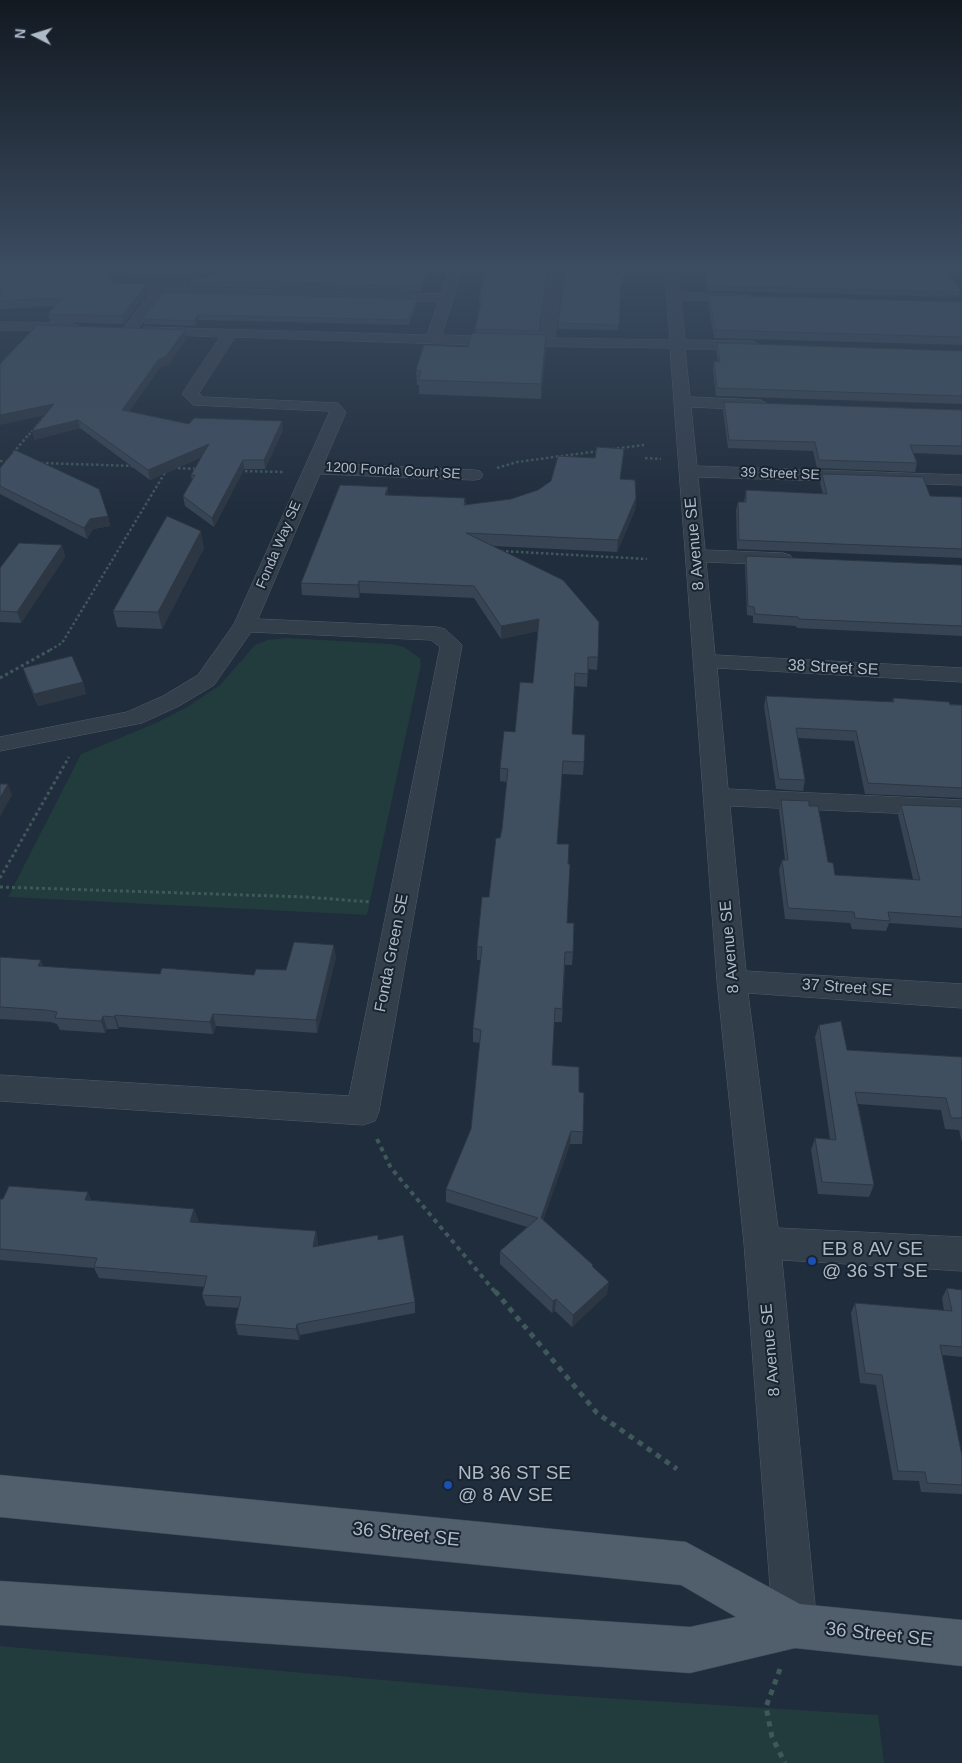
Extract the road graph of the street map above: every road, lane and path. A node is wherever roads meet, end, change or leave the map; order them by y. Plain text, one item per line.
1 (218, 350) edge
2 (679, 350) edge
3 (683, 402) junction
4 (776, 405) edge
5 (50, 409) edge
6 (644, 444) dead end
7 (0, 461) edge
8 (6, 462) junction
9 (16, 462) edge
10 (35, 463) edge
11 (139, 467) edge
12 (158, 467) edge
13 (168, 468) junction
14 (312, 468) junction
15 (205, 469) edge
16 (233, 470) edge
17 (689, 471) junction
18 (474, 475) joint
19 (962, 480) edge
20 (499, 551) edge
21 (696, 556) junction
22 (647, 558) dead end
23 (804, 560) edge
24 (245, 625) junction
25 (704, 661) junction
26 (962, 676) edge
27 (0, 678) edge
28 (85, 728) junction
29 (0, 744) edge
30 (716, 797) junction
31 (962, 808) edge
32 (0, 878) edge
33 (0, 887) edge
34 (401, 905) junction
35 (732, 981) junction
36 (962, 996) edge
37 (0, 1088) edge
38 (363, 1111) junction
39 (762, 1243) junction
40 (962, 1254) edge
41 (677, 1469) dead end
42 (0, 1496) edge
43 (0, 1603) edge
44 (795, 1626) junction
45 (962, 1643) edge
46 (785, 1763) edge

1 - 14 street, Fonda Way SE
2 - 3 street, 8 Avenue SE
3 - 4 street
3 - 17 street, 8 Avenue SE
5 - 8 path
6 - 18 path
7 - 8 path
8 - 9 path
10 - 11 path
12 - 13 path
13 - 15 path
13 - 27 path
14 - 16 path
14 - 18 street, 1200 Fonda Court SE
14 - 24 street, Fonda Way SE
17 - 19 street, 39 Street SE
17 - 21 street, 8 Avenue SE
20 - 22 path
21 - 23 street
21 - 25 street, 8 Avenue SE
24 - 28 street, Fonda Way SE
24 - 34 street, Fonda Green SE
25 - 26 street, 38 Street SE
25 - 30 street, 8 Avenue SE
28 - 29 street, Fonda Way SE
28 - 32 path
30 - 31 street
30 - 35 street, 8 Avenue SE
33 - 34 path
34 - 38 street, Fonda Green SE
35 - 36 street, 37 Street SE
35 - 39 street, 8 Avenue SE
37 - 38 street
38 - 41 path
39 - 40 street
39 - 44 street, 8 Avenue SE
42 - 44 main road, 36 Street SE
43 - 44 main road, 36 Street SE
44 - 45 main road, 36 Street SE
44 - 46 path

